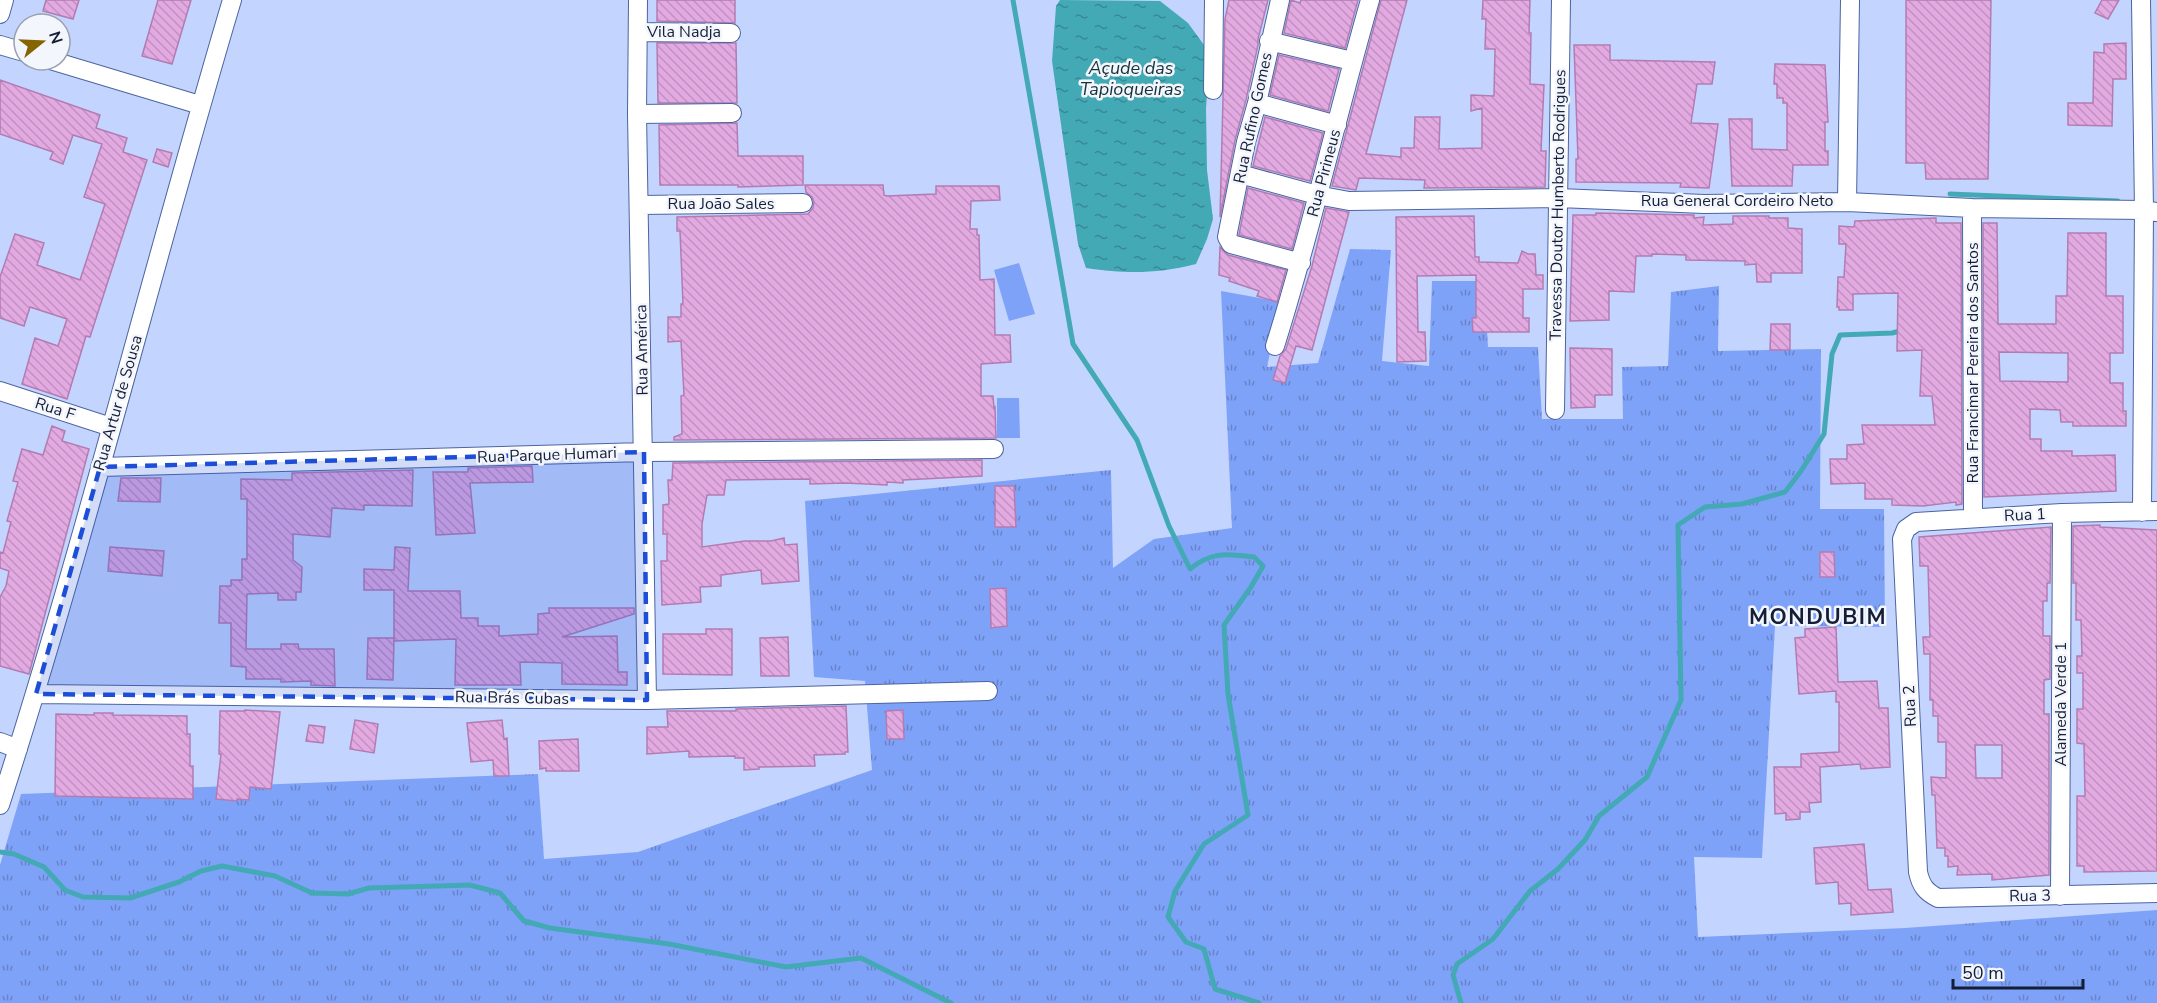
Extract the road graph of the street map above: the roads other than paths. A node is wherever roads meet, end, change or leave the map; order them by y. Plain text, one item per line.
1 (4, 0) edge
2 (232, 0) edge
3 (638, 0) edge
4 (1214, 0) edge
5 (1280, 0) edge
6 (1561, 0) edge
7 (1850, 0) edge
8 (2141, 0) edge
9 (1368, 1) edge
10 (0, 14) edge
11 (638, 32) junction
12 (731, 33) dead end
13 (1269, 41) junction
14 (1352, 61) junction
15 (72, 67) edge
16 (1213, 90) dead end
17 (1257, 103) junction
18 (200, 105) junction
19 (732, 113) dead end
20 (638, 114) junction
21 (1337, 125) junction
22 (1240, 174) junction
23 (1317, 195) junction
24 (1559, 198) junction
25 (1847, 202) junction
26 (803, 203) dead end
27 (639, 205) junction
28 (1972, 208) junction
29 (2150, 211) edge
30 (1301, 263) junction
31 (1275, 346) dead end
32 (0, 391) edge
33 (1555, 410) dead end
34 (111, 427) junction
35 (994, 449) dead end
36 (644, 452) junction
37 (100, 467) junction
38 (2149, 512) edge
39 (2062, 513) junction
40 (1973, 517) junction
41 (1902, 539) joint
42 (988, 691) dead end
43 (36, 694) junction
44 (647, 700) junction
45 (0, 742) edge
46 (18, 749) junction
47 (0, 805) edge
48 (1918, 872) joint
49 (2157, 893) edge
50 (2060, 896) junction

1 - 10 street
2 - 18 street, Rua Artur de Sousa
3 - 11 street, Rua América
4 - 16 street
5 - 13 street, Rua Rufino Gomes
6 - 24 street, Travessa Doutor Humberto Rodrigues
7 - 25 street
8 - 29 street
9 - 14 street, Rua Pirineus
11 - 12 street, Vila Nadja
11 - 20 street, Rua América
13 - 14 street
13 - 17 street, Rua Rufino Gomes
14 - 21 street, Rua Pirineus
15 - 18 street
17 - 21 street
17 - 22 street, Rua Rufino Gomes
18 - 34 street, Rua Artur de Sousa
19 - 20 street
20 - 27 street, Rua América
21 - 23 street, Rua Pirineus
22 - 23 street, Rua General Cordeiro Neto
22 - 30 street, Rua Rufino Gomes
23 - 24 street, Rua General Cordeiro Neto
23 - 30 street, Rua Pirineus
24 - 25 street, Rua General Cordeiro Neto
24 - 33 street, Travessa Doutor Humberto Rodrigues
25 - 28 street, Rua General Cordeiro Neto
26 - 27 street, Rua João Sales
27 - 36 street, Rua América
28 - 29 street, Rua General Cordeiro Neto
28 - 40 street, Rua Francimar Pereira dos Santos
29 - 38 street
30 - 31 street, Rua Pirineus
32 - 34 street, Rua F
34 - 37 street, Rua Artur de Sousa
35 - 36 street, Rua Parque Humari
36 - 37 street, Rua Parque Humari
36 - 44 street, Rua América
37 - 43 street, Rua Artur de Sousa
38 - 39 street, Rua 1
39 - 40 street, Rua 1
39 - 50 street, Alameda Verde 1
40 - 41 street, Rua 1
41 - 48 street, Rua 2
42 - 44 street, Rua Brás Cubas
43 - 44 street, Rua Brás Cubas
43 - 46 street, Rua Artur de Sousa
45 - 46 street
46 - 47 street, Rua Artur de Sousa
48 - 50 street, Rua 3
49 - 50 street, Rua 3

